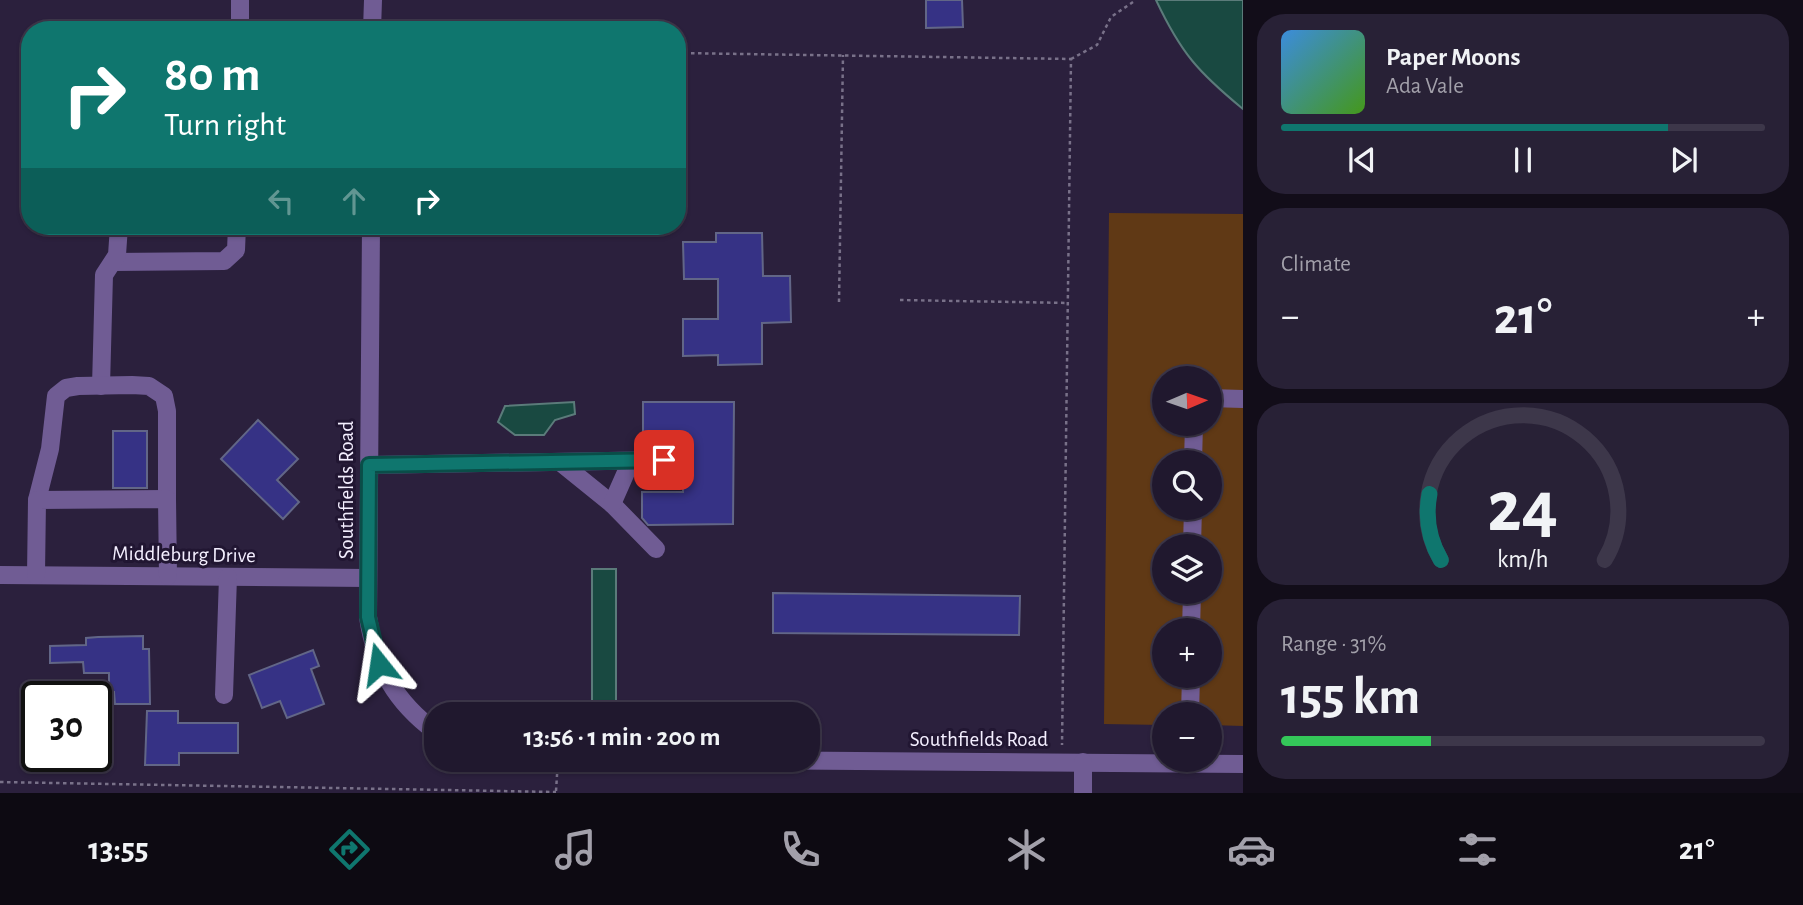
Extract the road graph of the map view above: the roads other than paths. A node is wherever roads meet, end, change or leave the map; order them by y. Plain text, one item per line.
1 (240, 0) edge
2 (373, 0) edge
3 (240, 21) edge
4 (372, 21) edge
5 (119, 235) edge
6 (237, 235) edge
7 (371, 235) edge
8 (113, 262) junction
9 (101, 386) junction
10 (1222, 398) edge
11 (1243, 399) edge
12 (664, 460) dead end
13 (631, 461) junction
14 (560, 462) junction
15 (369, 465) junction
16 (37, 499) junction
17 (167, 499) junction
18 (612, 504) junction
19 (656, 549) dead end
20 (0, 575) edge
21 (36, 575) junction
22 (169, 576) junction
23 (228, 577) junction
24 (368, 578) junction
25 (224, 695) dead end
26 (424, 722) edge
27 (820, 761) edge
28 (1083, 762) junction
29 (1152, 762) edge
30 (1222, 763) edge
31 (1243, 764) edge
32 (1083, 793) edge

1 - 3 street
2 - 4 street
5 - 8 street
6 - 8 street
7 - 15 street, Southfields Road
8 - 9 street
9 - 16 street
9 - 17 street
10 - 11 street
12 - 13 street
13 - 14 street
13 - 18 street
14 - 15 street
14 - 18 street
15 - 24 street, Southfields Road
16 - 17 street
16 - 21 street
17 - 22 street
18 - 19 street
20 - 21 street, Middleburg Drive
21 - 22 street, Middleburg Drive
22 - 23 street, Middleburg Drive
23 - 24 street, Middleburg Drive
23 - 25 street
24 - 26 street, Southfields Road
27 - 28 street, Southfields Road
28 - 29 street, Southfields Road
28 - 32 street
30 - 31 street, Southfields Road

